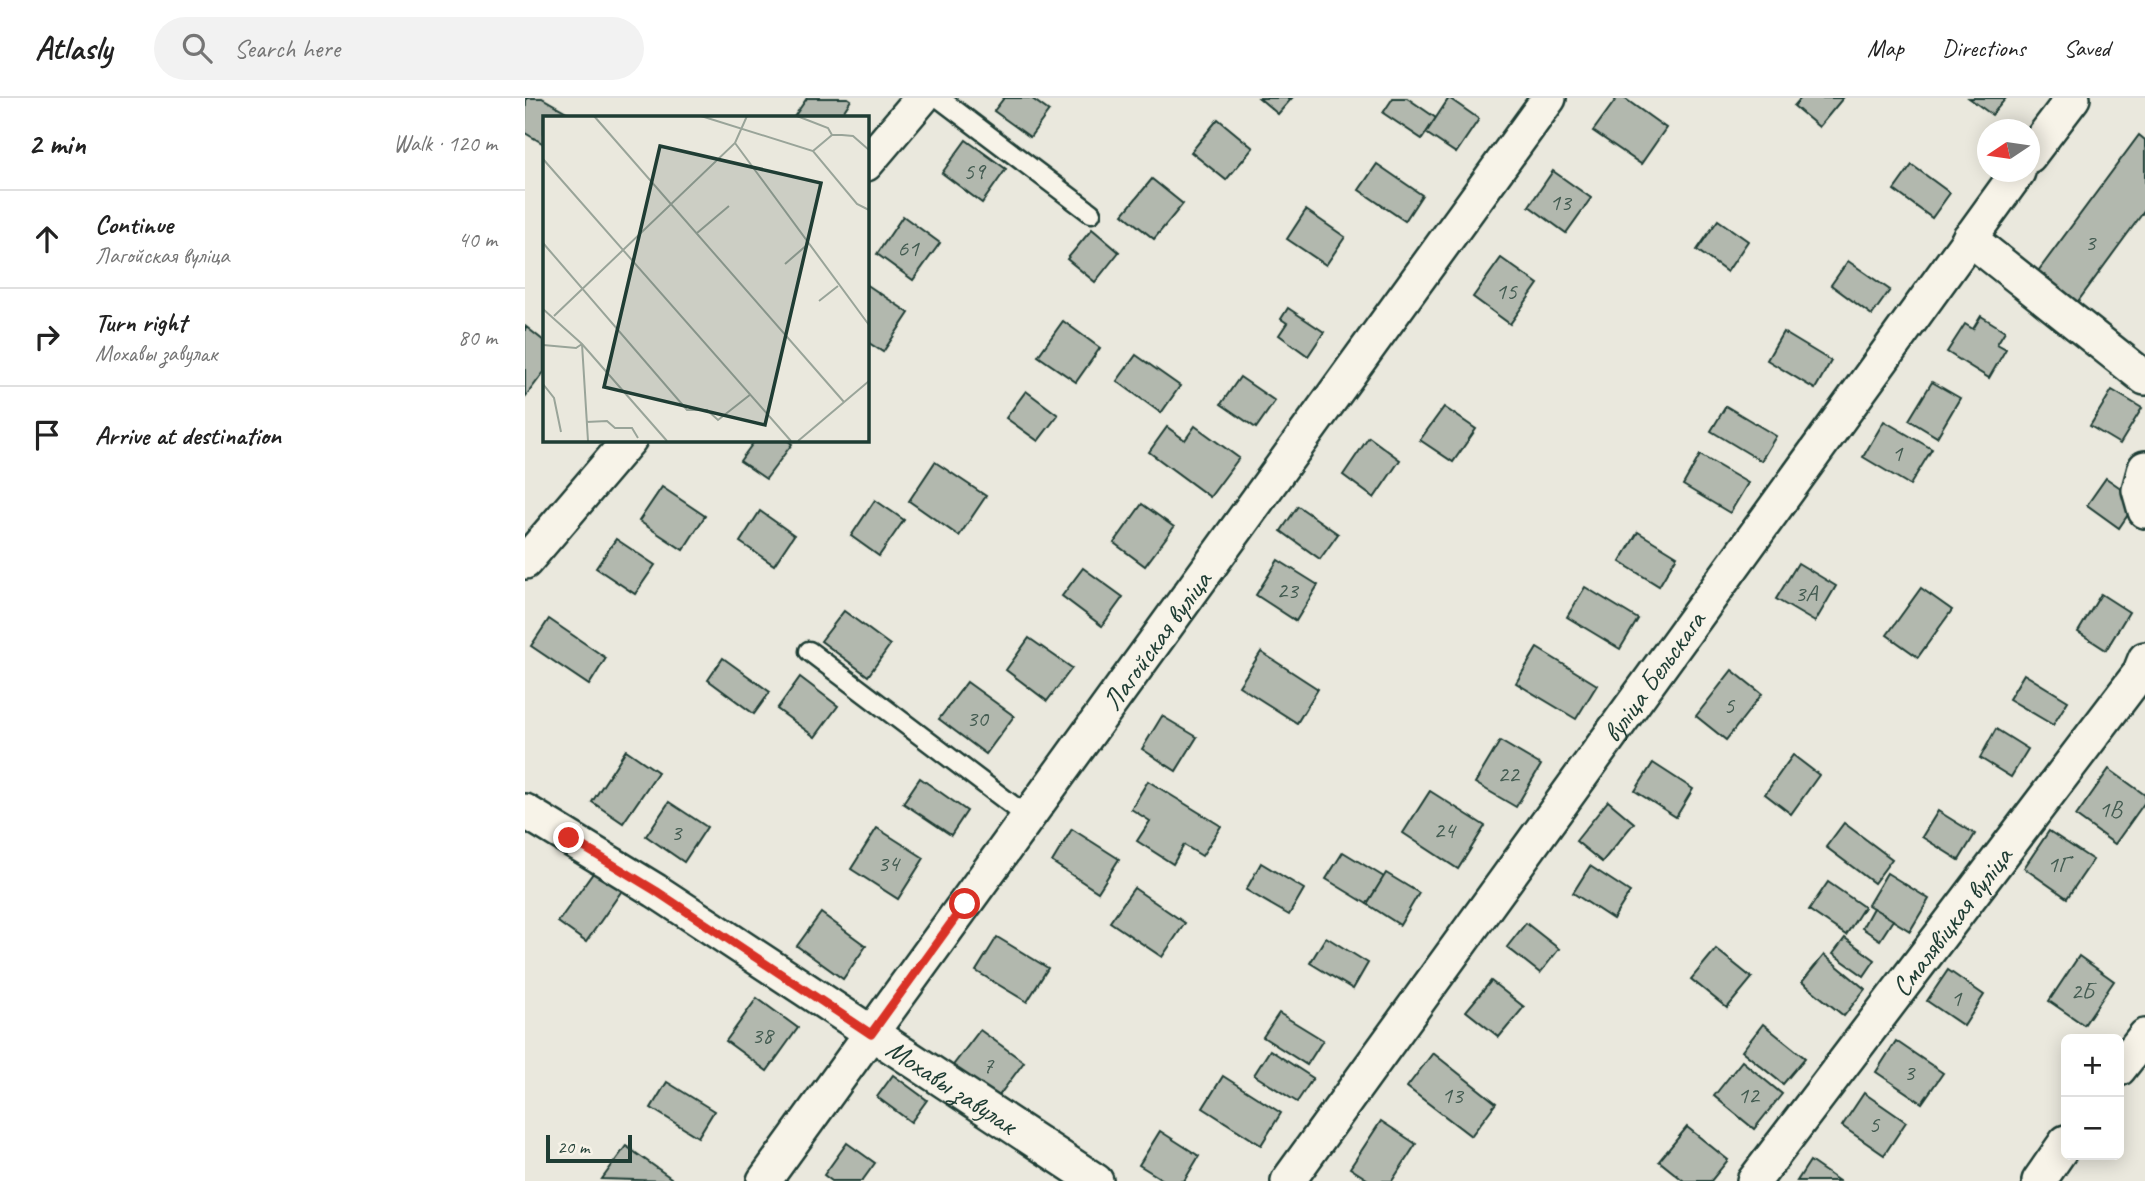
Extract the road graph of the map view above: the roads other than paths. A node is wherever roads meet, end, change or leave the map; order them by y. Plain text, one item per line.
1 (922, 98) edge
2 (939, 98) edge
3 (1549, 98) edge
4 (2073, 98) edge
5 (2040, 142) edge
6 (868, 162) edge
7 (2010, 182) edge
8 (1091, 214) dead end
9 (1969, 237) junction
10 (2145, 378) edge
11 (628, 441) edge
12 (2145, 468) edge
13 (2145, 510) edge
14 (525, 562) edge
15 (809, 650) dead end
16 (2145, 659) edge
17 (525, 811) edge
18 (1028, 817) junction
19 (871, 1034) junction
20 (2145, 1036) edge
21 (2124, 1063) edge
22 (2061, 1149) edge
23 (764, 1181) edge
24 (1096, 1181) edge
25 (1288, 1181) edge
26 (1754, 1181) edge
27 (2039, 1181) edge

1 - 6 street
2 - 8 lane
3 - 18 street, Лагойская вуліца
4 - 5 street
7 - 9 street, вуліца Бельскага
9 - 10 street
9 - 25 street, вуліца Бельскага
11 - 14 street
12 - 13 street
15 - 18 lane
16 - 26 street, Смалявіцкая вуліца
17 - 19 street, Мохавы завулак
18 - 19 street, Лагойская вуліца
19 - 23 street, Лагойская вуліца
19 - 24 street, Мохавы завулак
20 - 21 street
22 - 27 street

